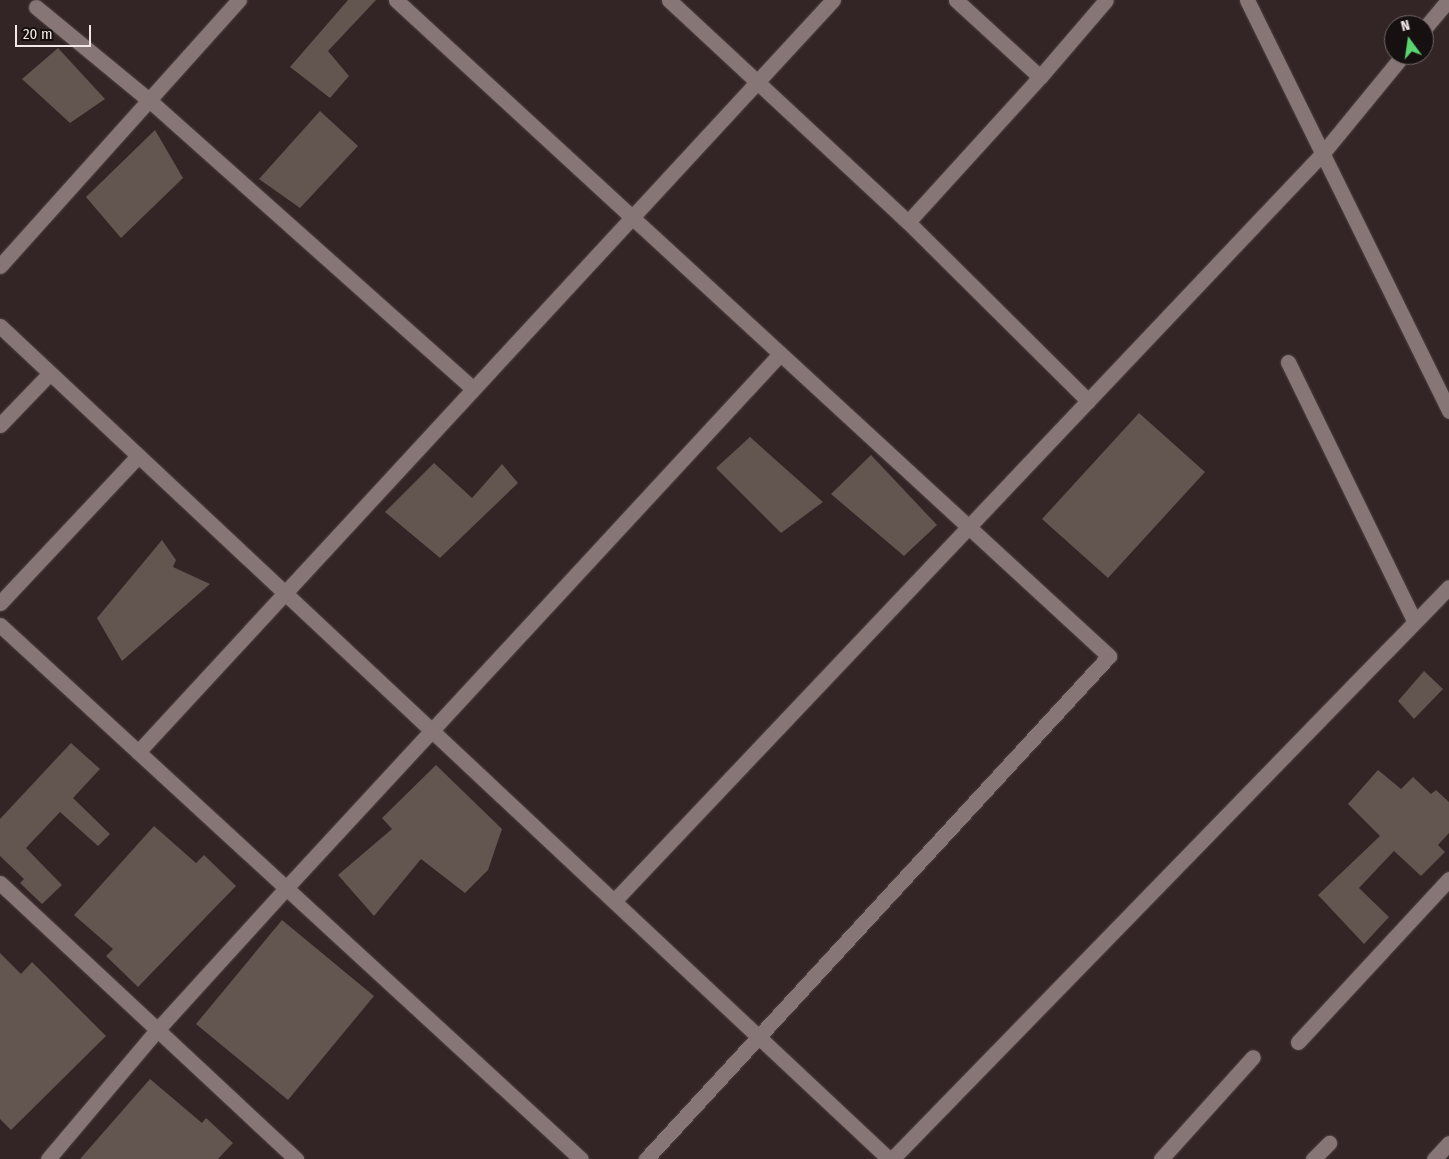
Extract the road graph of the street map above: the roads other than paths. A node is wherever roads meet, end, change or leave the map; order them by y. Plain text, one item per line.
1 (239, 0) edge
2 (396, 0) edge
3 (669, 0) edge
4 (833, 0) edge
5 (956, 0) edge
6 (1106, 0) edge
7 (1247, 0) edge
8 (1448, 0) edge
9 (36, 7) dead end
10 (1434, 17) edge
11 (1395, 65) edge
12 (1040, 77) junction
13 (758, 81) junction
14 (149, 100) junction
15 (1322, 154) junction
16 (632, 217) junction
17 (908, 222) junction
18 (0, 266) edge
19 (0, 326) edge
20 (780, 354) junction
21 (1288, 362) dead end
22 (50, 373) junction
23 (473, 389) junction
24 (1088, 401) junction
25 (1449, 411) edge
26 (0, 425) edge
27 (138, 456) junction
28 (969, 527) junction
29 (1449, 586) edge
30 (284, 593) junction
31 (0, 603) edge
32 (1414, 622) junction
33 (0, 625) edge
34 (430, 730) junction
35 (138, 752) junction
36 (1449, 879) edge
37 (0, 883) edge
38 (286, 888) junction
39 (614, 902) junction
40 (157, 1030) junction
41 (758, 1037) junction
42 (1298, 1042) dead end
43 (1253, 1057) dead end
44 (1329, 1143) dead end
45 (1449, 1143) edge
46 (48, 1159) edge
47 (296, 1159) edge
48 (582, 1159) edge
49 (646, 1159) edge
50 (890, 1159) edge
51 (1161, 1159) edge
52 (1312, 1159) edge
53 (1434, 1159) edge

1 - 14 street
2 - 16 street
3 - 13 street
4 - 13 street
5 - 12 street
6 - 12 street
7 - 15 street
8 - 10 street
9 - 14 street
11 - 15 street
12 - 17 street
13 - 16 street
13 - 17 street
14 - 18 street
14 - 23 street
15 - 24 street
15 - 25 street
16 - 20 street
16 - 23 street
17 - 24 street
19 - 22 street
20 - 28 street
20 - 34 street
21 - 32 street
22 - 26 street
22 - 27 street
23 - 30 street
24 - 28 street
27 - 30 street
27 - 31 street
28 - 39 street
28 - 41 street
29 - 32 street
30 - 34 street
30 - 35 street
32 - 50 street
33 - 35 street
34 - 38 street
34 - 39 street
35 - 38 street
36 - 42 street
37 - 40 street
38 - 40 street
38 - 48 street
39 - 41 street
40 - 46 street
40 - 47 street
41 - 49 street
41 - 50 street
43 - 51 street
44 - 52 street
45 - 53 street

